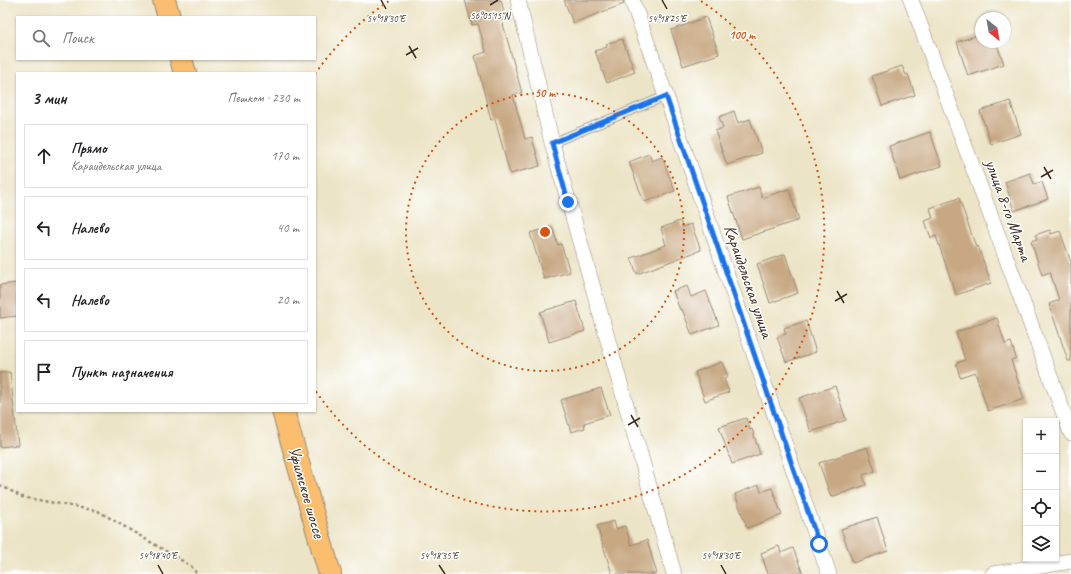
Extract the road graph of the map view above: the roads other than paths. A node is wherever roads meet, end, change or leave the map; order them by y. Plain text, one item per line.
1 (164, 0) edge
2 (518, 0) edge
3 (632, 0) edge
4 (911, 0) edge
5 (169, 16) edge
6 (181, 60) edge
7 (185, 72) edge
8 (666, 96) junction
9 (552, 143) junction
10 (283, 412) edge
11 (1071, 433) edge
12 (1071, 562) edge
13 (330, 574) edge
14 (674, 574) edge
15 (829, 574) edge
16 (993, 574) edge

1 - 5 main road
2 - 9 street
3 - 8 street, Караидельская улица
4 - 11 street, улица 8-го Марта
6 - 7 main road
8 - 9 lane
8 - 15 street, Караидельская улица
9 - 14 street
10 - 13 main road, Уфимское шоссе
12 - 16 street

